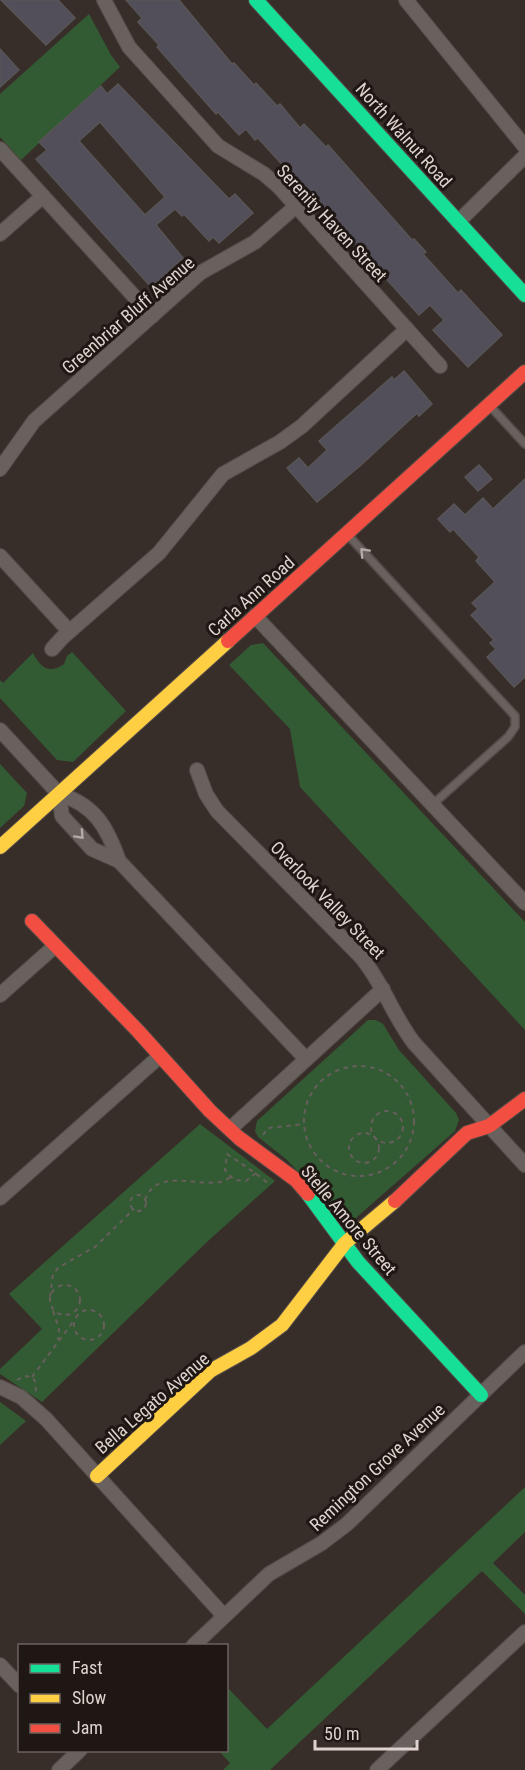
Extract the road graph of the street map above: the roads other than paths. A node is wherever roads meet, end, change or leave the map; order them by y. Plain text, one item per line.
1 (104, 0) edge
2 (256, 0) edge
3 (406, 0) edge
4 (525, 147) edge
5 (0, 149) edge
6 (525, 156) edge
7 (43, 196) junction
8 (295, 207) junction
9 (459, 222) junction
10 (0, 234) edge
11 (525, 295) edge
12 (152, 316) junction
13 (407, 329) junction
14 (440, 366) dead end
15 (525, 372) edge
16 (489, 404) junction
17 (525, 444) edge
18 (0, 469) edge
19 (347, 533) junction
20 (0, 555) edge
21 (255, 616) junction
22 (69, 631) junction
23 (52, 649) dead end
24 (0, 730) edge
25 (197, 770) dead end
26 (59, 794) junction
27 (432, 805) junction
28 (0, 847) edge
29 (119, 861) junction
30 (525, 903) edge
31 (32, 921) dead end
32 (55, 946) junction
33 (382, 989) junction
34 (0, 995) edge
35 (160, 1056) junction
36 (306, 1059) junction
37 (525, 1099) edge
38 (489, 1126) junction
39 (234, 1134) junction
40 (525, 1166) edge
41 (0, 1198) edge
42 (345, 1243) junction
43 (525, 1352) edge
44 (0, 1387) edge
45 (482, 1395) junction
46 (97, 1476) junction
47 (224, 1616) junction
48 (525, 1632) edge
49 (195, 1644) edge
50 (0, 1665) edge
51 (18, 1684) edge
52 (78, 1752) edge
53 (59, 1770) edge
54 (377, 1770) edge

1 - 8 street, Serenity Haven Street
2 - 9 street, North Walnut Road
3 - 4 street
5 - 7 street
6 - 9 street
7 - 10 street
7 - 12 street
8 - 12 street, Greenbriar Bluff Avenue
8 - 13 street, Serenity Haven Street
9 - 11 street, North Walnut Road
12 - 18 street, Greenbriar Bluff Avenue
13 - 14 street, Serenity Haven Street
13 - 22 street
15 - 16 street, Carla Ann Road
16 - 17 lane
16 - 19 street, Carla Ann Road
19 - 21 street, Carla Ann Road
27 -> 19 lane
20 - 22 street
21 - 26 street, Carla Ann Road
21 - 27 street
22 - 23 street
24 - 26 street
25 - 33 street, Overlook Valley Street
26 - 28 street, Carla Ann Road
26 - 29 street
26 -> 29 street
27 - 30 street
29 - 36 street
31 - 32 street, Stelle Amore Street
32 - 34 street
32 - 35 street, Stelle Amore Street
33 - 36 street
33 - 38 street, Overlook Valley Street
35 - 39 street, Stelle Amore Street
35 - 41 street
36 - 39 street
37 - 38 street, Bella Legato Avenue
38 - 40 street, Overlook Valley Street
38 - 42 street, Bella Legato Avenue
39 - 42 street, Stelle Amore Street
42 - 45 street, Stelle Amore Street
42 - 46 street, Bella Legato Avenue
43 - 45 street, Remington Grove Avenue
44 - 46 street
45 - 47 street, Remington Grove Avenue
46 - 47 street
47 - 49 street, Remington Grove Avenue
48 - 54 street
50 - 51 street
52 - 53 street

